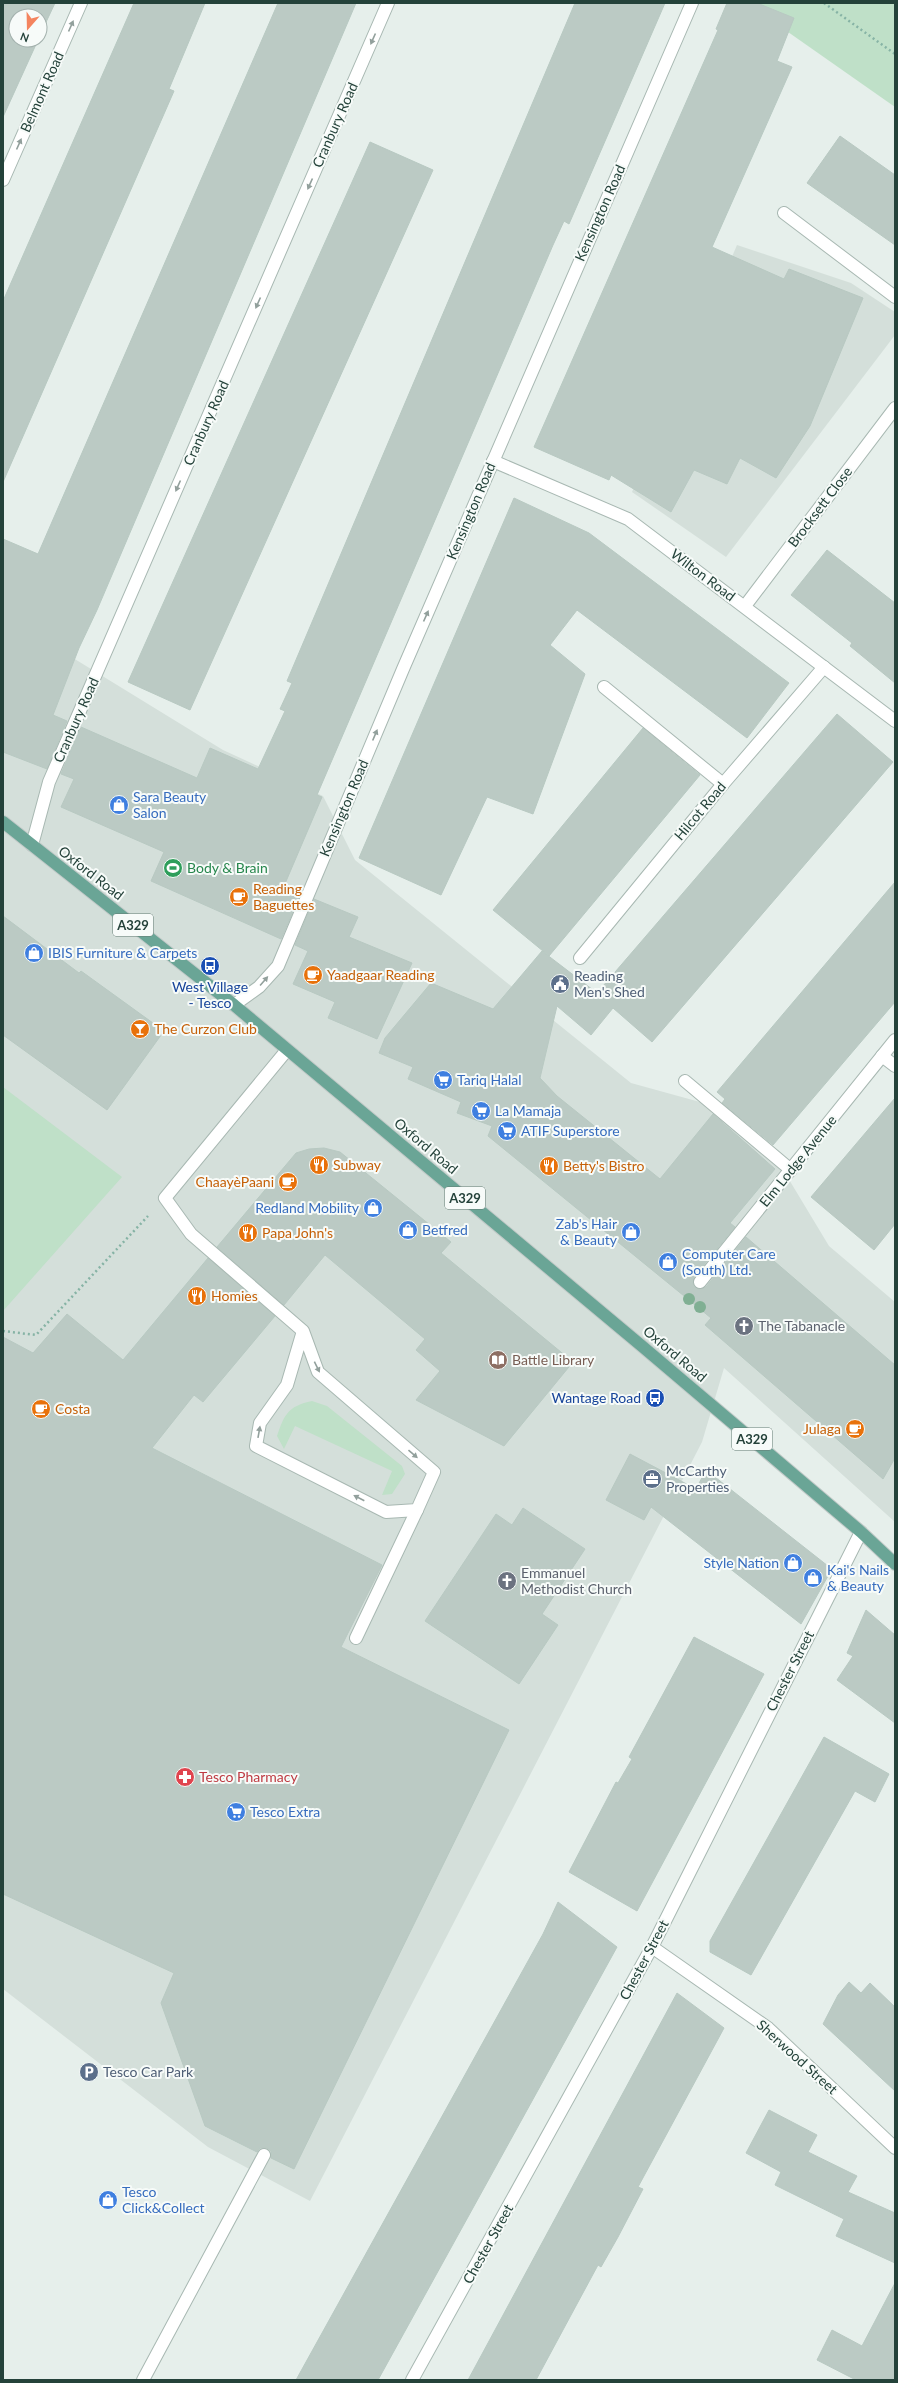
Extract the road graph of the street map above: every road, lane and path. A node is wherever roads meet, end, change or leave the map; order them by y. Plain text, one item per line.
1 (81, 3) edge
2 (388, 3) edge
3 (692, 3) edge
4 (824, 3) edge
5 (895, 54) edge
6 (3, 180) edge
7 (784, 213) dead end
8 (895, 297) edge
9 (895, 408) edge
10 (493, 461) junction
11 (745, 606) junction
12 (824, 667) junction
13 (604, 687) dead end
14 (895, 721) edge
15 (723, 784) junction
16 (3, 822) edge
17 (32, 845) junction
18 (580, 958) dead end
19 (234, 1005) junction
20 (895, 1040) edge
21 (287, 1050) junction
22 (882, 1056) junction
23 (895, 1066) edge
24 (685, 1081) dead end
25 (791, 1170) junction
26 (165, 1198) junction
27 (700, 1282) dead end
28 (3, 1331) edge
29 (303, 1331) junction
30 (417, 1510) junction
31 (861, 1532) junction
32 (895, 1564) edge
33 (356, 1638) dead end
34 (652, 1947) junction
35 (895, 2148) edge
36 (264, 2155) dead end
37 (143, 2380) edge
38 (412, 2380) edge

6 -> 1 street, Belmont Road
2 -> 17 street, Cranbury Road
3 - 10 street, Kensington Road
4 - 5 path
7 - 8 street
9 - 11 street, Brocksett Close
10 - 11 street, Wilton Road
19 -> 10 street, Kensington Road
11 - 12 street, Wilton Road
12 - 14 street, Wilton Road
12 - 15 street, Hilcot Road
13 - 15 street
15 - 18 street, Hilcot Road
16 - 17 main road, Oxford Road / A329
17 - 19 main road, Oxford Road / A329
19 - 21 main road, Oxford Road / A329
20 - 22 street, Elm Lodge Avenue
21 - 26 street
21 - 31 main road, Oxford Road / A329
22 - 23 street
22 - 25 street, Elm Lodge Avenue
24 - 25 street
25 - 27 street, Elm Lodge Avenue
26 - 28 path
26 - 29 street
29 -> 30 street
30 -> 29 street
30 - 33 street
31 - 32 main road, Oxford Road / A329
31 - 34 street, Chester Street
34 - 35 street, Sherwood Street
34 - 38 street, Chester Street
36 - 37 street

